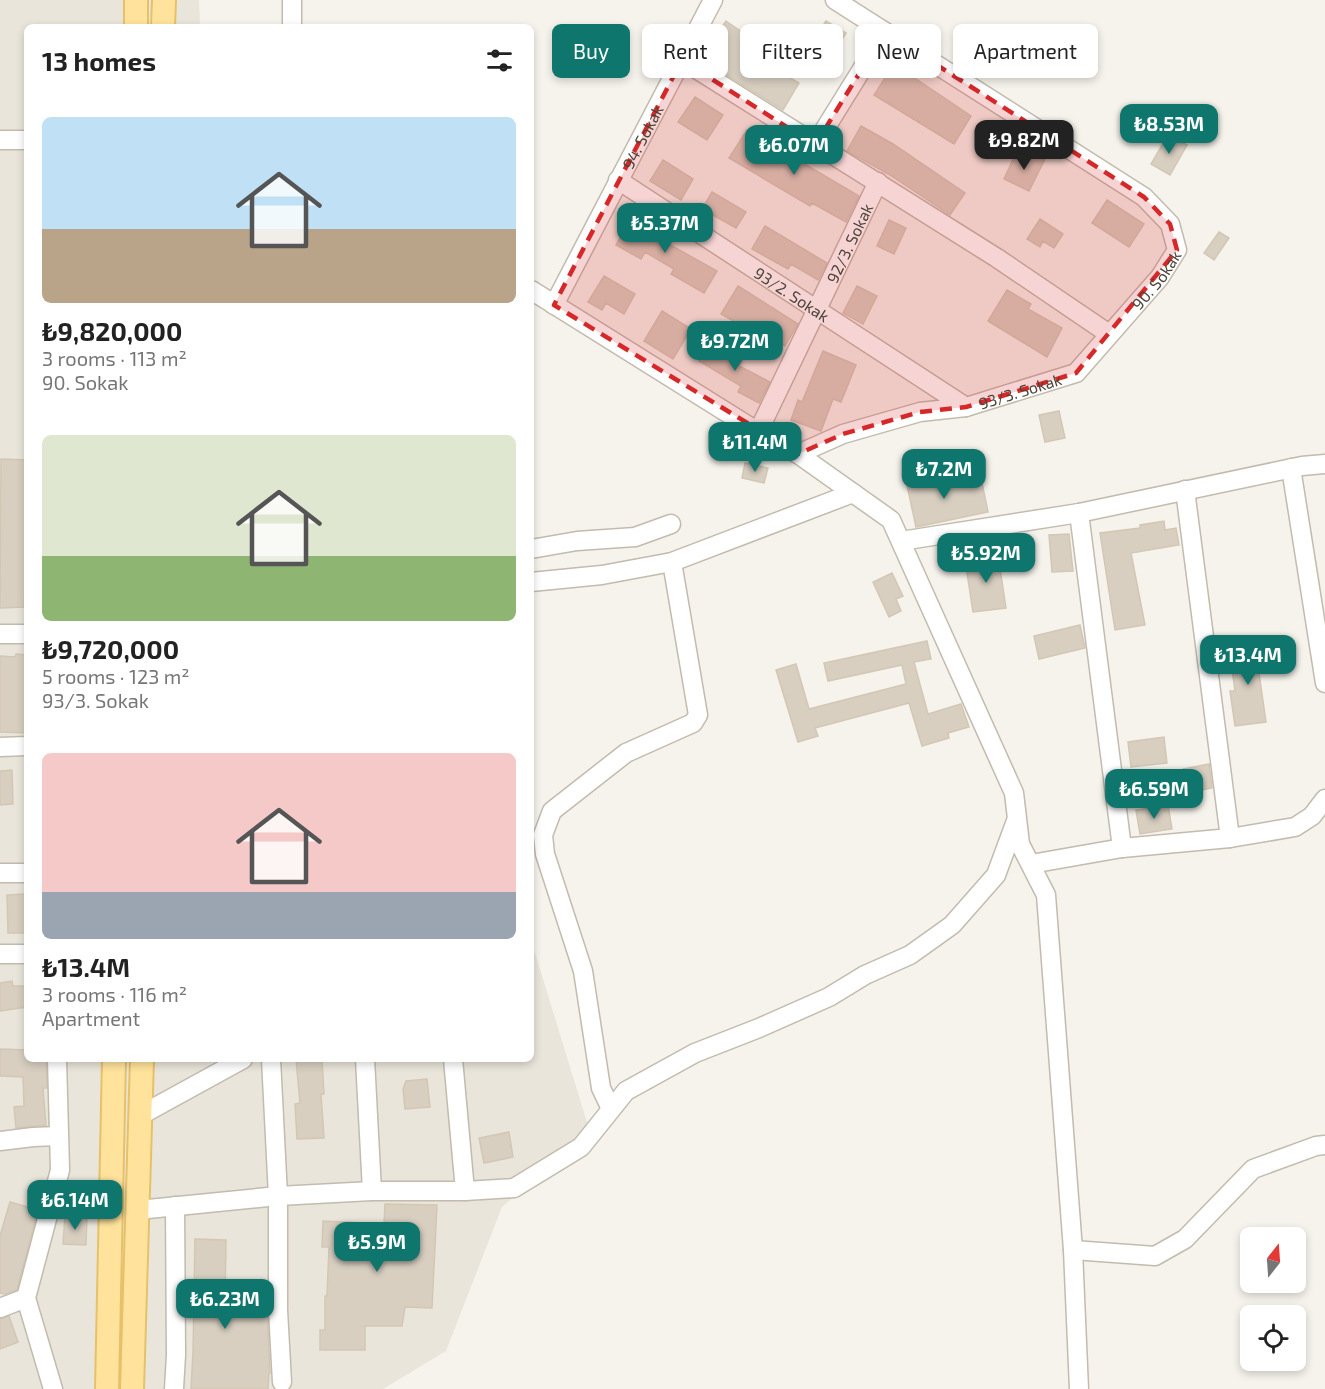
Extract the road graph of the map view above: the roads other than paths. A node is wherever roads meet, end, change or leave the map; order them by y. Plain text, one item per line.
1 (136, 0) edge
2 (164, 0) edge
3 (292, 0) edge
4 (713, 0) edge
5 (836, 0) edge
6 (136, 24) edge
7 (163, 24) edge
8 (292, 24) edge
9 (701, 24) edge
10 (873, 24) edge
11 (941, 68) edge
12 (672, 78) edge
13 (710, 78) edge
14 (857, 78) edge
15 (0, 140) edge
16 (24, 140) edge
17 (815, 145) junction
18 (618, 180) junction
19 (878, 182) junction
20 (534, 292) edge
21 (554, 305) junction
22 (815, 309) junction
23 (1109, 334) junction
24 (966, 407) junction
25 (758, 432) junction
26 (798, 454) junction
27 (1325, 464) edge
28 (1291, 468) junction
29 (1185, 490) junction
30 (853, 493) junction
31 (1079, 513) junction
32 (671, 524) dead end
33 (901, 541) junction
34 (534, 548) edge
35 (672, 562) junction
36 (534, 582) edge
37 (0, 634) edge
38 (24, 634) edge
39 (1325, 683) edge
40 (24, 746) edge
41 (0, 747) edge
42 (1325, 799) edge
43 (1017, 818) junction
44 (1230, 838) junction
45 (1122, 848) junction
46 (1031, 864) junction
47 (0, 873) edge
48 (24, 873) edge
49 (0, 954) edge
50 (24, 954) edge
51 (57, 1062) edge
52 (114, 1062) edge
53 (142, 1062) edge
54 (238, 1062) edge
55 (271, 1062) edge
56 (365, 1062) edge
57 (453, 1062) edge
58 (611, 1109) junction
59 (141, 1115) junction
60 (58, 1136) junction
61 (0, 1141) edge
62 (1325, 1145) edge
63 (372, 1191) junction
64 (465, 1191) junction
65 (278, 1196) junction
66 (175, 1206) junction
67 (138, 1210) junction
68 (1073, 1250) junction
69 (26, 1298) junction
70 (0, 1308) edge
71 (282, 1382) dead end
72 (53, 1389) edge
73 (107, 1389) edge
74 (132, 1389) edge
75 (174, 1389) edge
76 (1079, 1389) edge

1 - 6 main road
2 - 7 main road
3 - 8 street
4 - 9 street, 94. Sokak
5 - 10 street, 90. Sokak
11 - 23 street, 90. Sokak
12 - 18 street, 94. Sokak
13 - 17 street
14 - 17 street
15 - 16 street
17 - 19 street
18 - 21 street, 94. Sokak
18 - 22 street, 93/2. Sokak
19 - 22 street, 92/3. Sokak
19 - 23 street
20 - 21 street
21 - 25 street
22 - 24 street, 93/2. Sokak
22 - 25 street, 92/3. Sokak
23 - 24 street, 93/3. Sokak
24 - 26 street, 93/3. Sokak
25 - 26 street
26 - 30 street
27 - 28 street
28 - 29 street
28 - 39 street
29 - 31 street
29 - 44 street
30 - 33 street
30 - 35 street
31 - 33 street
31 - 45 street
32 - 34 street
33 - 43 street
35 - 36 street
35 - 58 street
37 - 38 street
40 - 41 street
42 - 44 street
43 - 46 street
43 - 58 street
44 - 45 street
45 - 46 street
46 - 68 street
47 - 48 street
49 - 50 street
51 - 60 street
52 - 73 main road
53 - 59 main road
54 - 59 street
55 - 65 street
56 - 63 street
57 - 64 street
58 - 64 street
59 - 67 main road
60 - 61 street
60 - 69 street
62 - 68 street
63 - 64 street
63 - 65 street
65 - 66 street
65 - 71 street
66 - 67 street
66 - 75 street
67 - 74 main road
68 - 76 street
69 - 70 street
69 - 72 street

